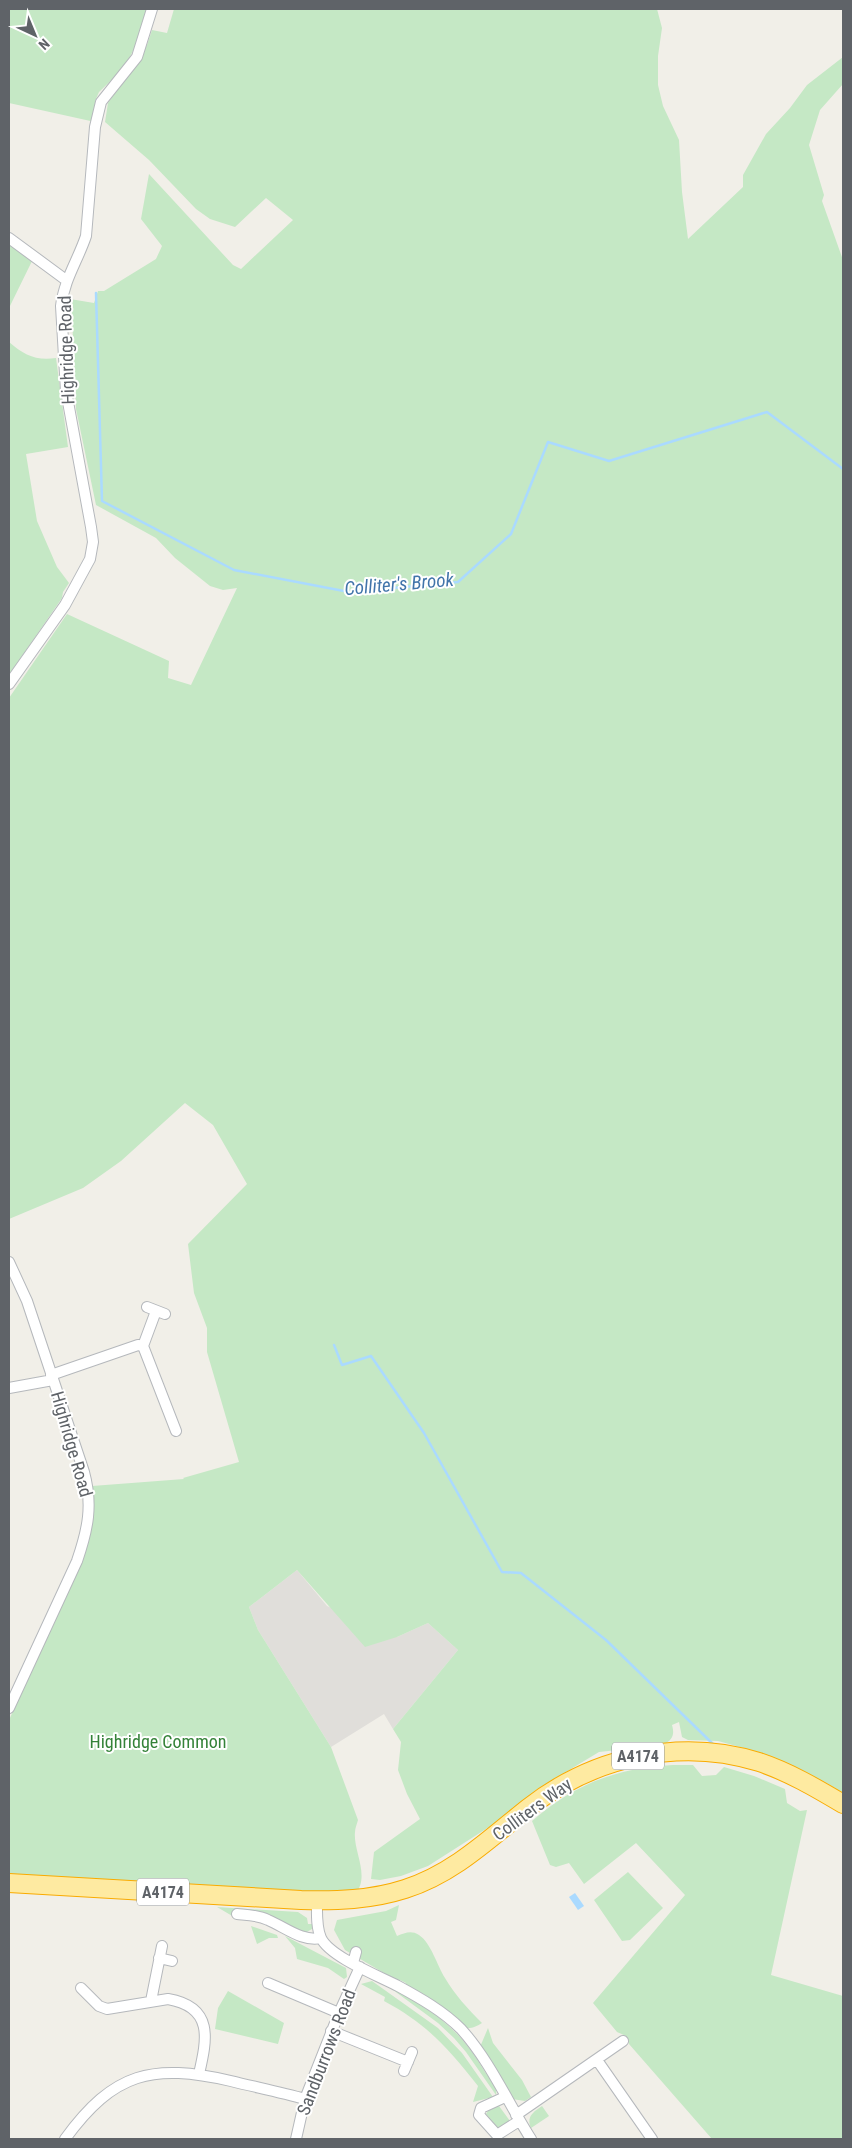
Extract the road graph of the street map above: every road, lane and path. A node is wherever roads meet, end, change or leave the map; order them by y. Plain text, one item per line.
1 (152, 9) edge
2 (9, 238) edge
3 (66, 280) junction
4 (9, 684) edge
5 (9, 1262) edge
6 (156, 1311) dead end
7 (143, 1346) junction
8 (52, 1378) junction
9 (9, 1388) edge
10 (176, 1431) dead end
11 (9, 1708) edge
12 (843, 1804) edge
13 (9, 1883) edge
14 (317, 1900) junction
15 (237, 1914) dead end
16 (321, 1938) junction
17 (162, 1946) dead end
18 (356, 1952) dead end
19 (159, 1958) junction
20 (172, 1961) dead end
21 (357, 1965) junction
22 (268, 1983) dead end
23 (81, 1988) dead end
24 (151, 2001) junction
25 (338, 2013) junction
26 (331, 2031) junction
27 (623, 2041) dead end
28 (412, 2052) dead end
29 (596, 2060) junction
30 (199, 2074) junction
31 (505, 2097) junction
32 (305, 2099) junction
33 (518, 2118) junction
34 (65, 2139) edge
35 (296, 2139) edge
36 (531, 2139) edge
37 (652, 2139) edge

1 - 3 street, Highridge Road
2 - 3 street
3 - 4 street, Highridge Road
5 - 8 street, Highridge Road
6 - 7 street
7 - 8 street
7 - 10 street
8 - 9 street
8 - 11 street, Highridge Road
12 - 14 highway, Colliters Way / A4174
13 - 14 highway, A4174
14 - 16 street
15 - 16 street
16 - 21 street
17 - 19 street
18 - 21 street, Sandburrows Road
19 - 20 street
19 - 24 street
21 - 25 street, Sandburrows Road
21 - 31 street
22 - 25 street
23 - 24 street
24 - 30 street
25 - 26 street, Sandburrows Road
26 - 28 street
26 - 32 street, Sandburrows Road
27 - 29 street
29 - 33 street
29 - 37 street
30 - 32 street
30 - 34 street
31 - 33 street
31 - 33 street
32 - 35 street, Sandburrows Road
33 - 36 street

